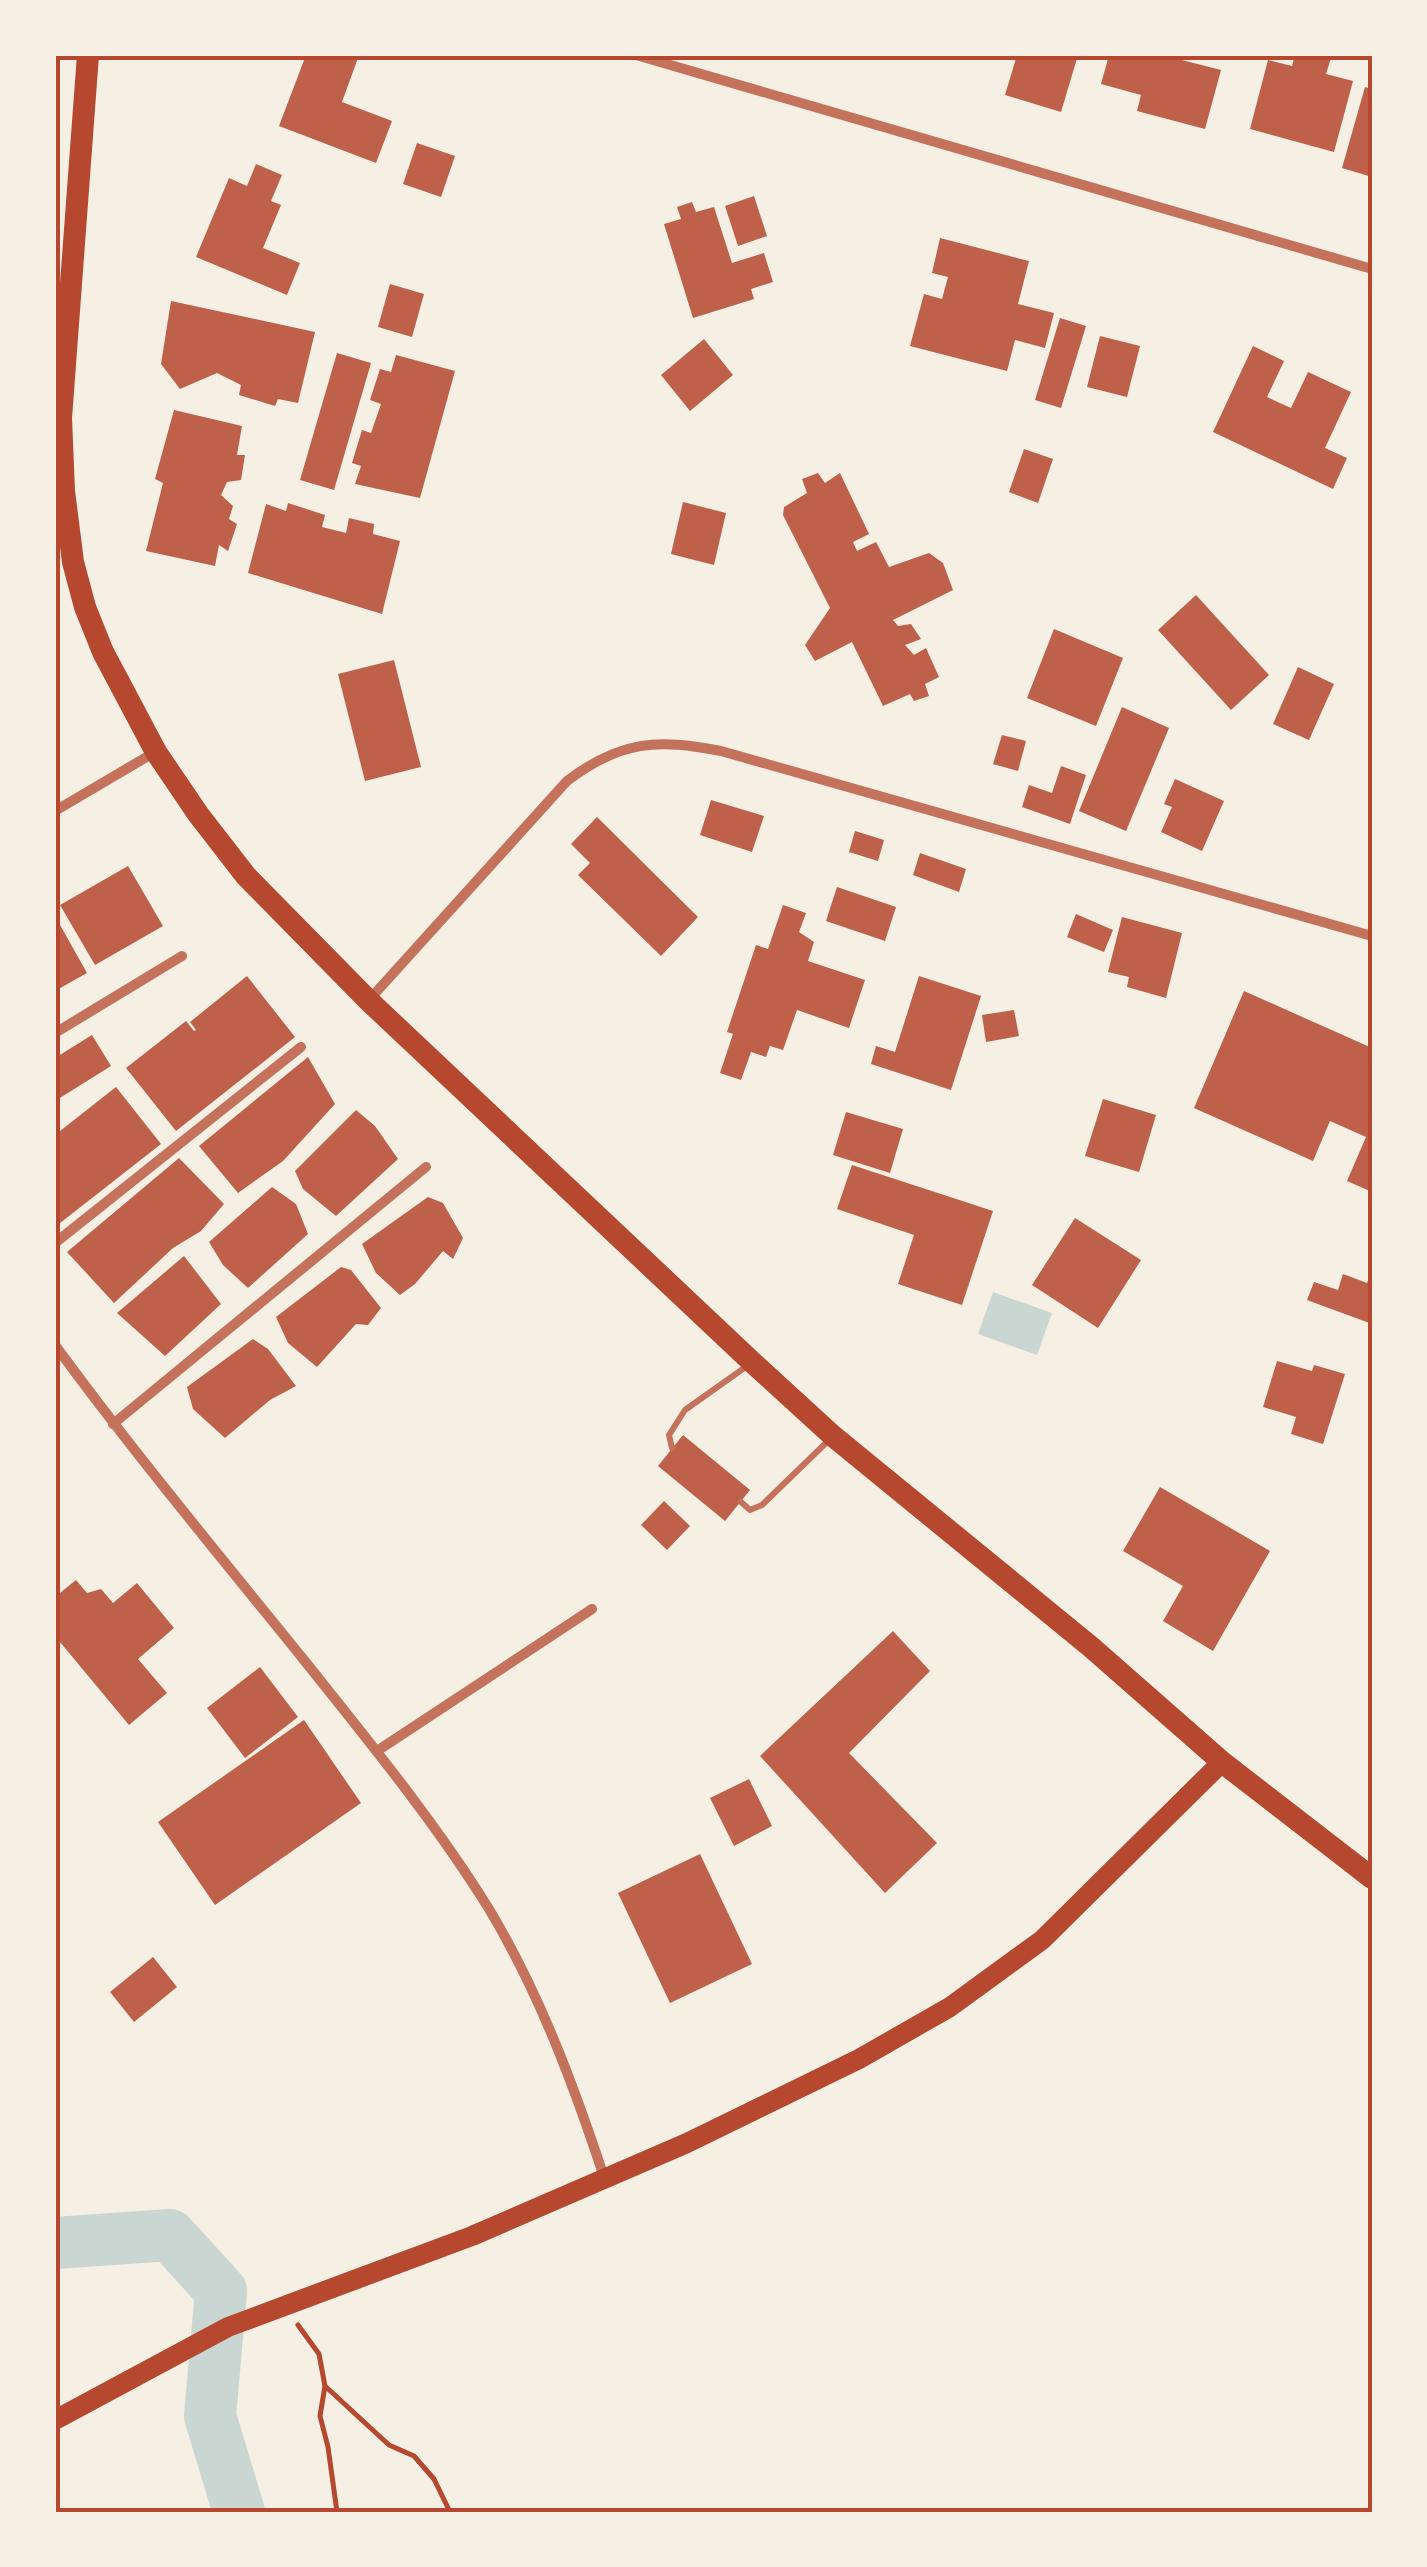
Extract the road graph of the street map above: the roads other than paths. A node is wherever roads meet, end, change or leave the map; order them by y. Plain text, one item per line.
1 (88, 55) edge
2 (636, 55) edge
3 (1372, 269) edge
4 (58, 419) edge
5 (156, 752) junction
6 (55, 810) edge
7 (1372, 936) edge
8 (182, 956) dead end
9 (368, 1001) junction
10 (55, 1033) edge
11 (300, 1047) dead end
12 (426, 1167) dead end
13 (55, 1243) edge
14 (55, 1346) edge
15 (752, 1362) junction
16 (112, 1424) junction
17 (834, 1436) junction
18 (672, 1448) dead end
19 (740, 1502) dead end
20 (592, 1610) dead end
21 (377, 1751) junction
22 (1222, 1762) junction
23 (1372, 1878) edge
24 (605, 2180) junction
25 (55, 2420) edge

1 - 4 main road
2 - 3 street
4 - 5 main road
5 - 6 street
5 - 9 main road
7 - 9 street
8 - 10 street
9 - 15 main road
11 - 13 street
12 - 16 street
14 - 16 street
15 - 17 main road
15 - 18 lane
16 - 21 street
17 - 19 lane
17 - 22 main road
20 - 21 street
21 - 24 street
22 - 23 main road
22 - 24 main road
24 - 25 main road

